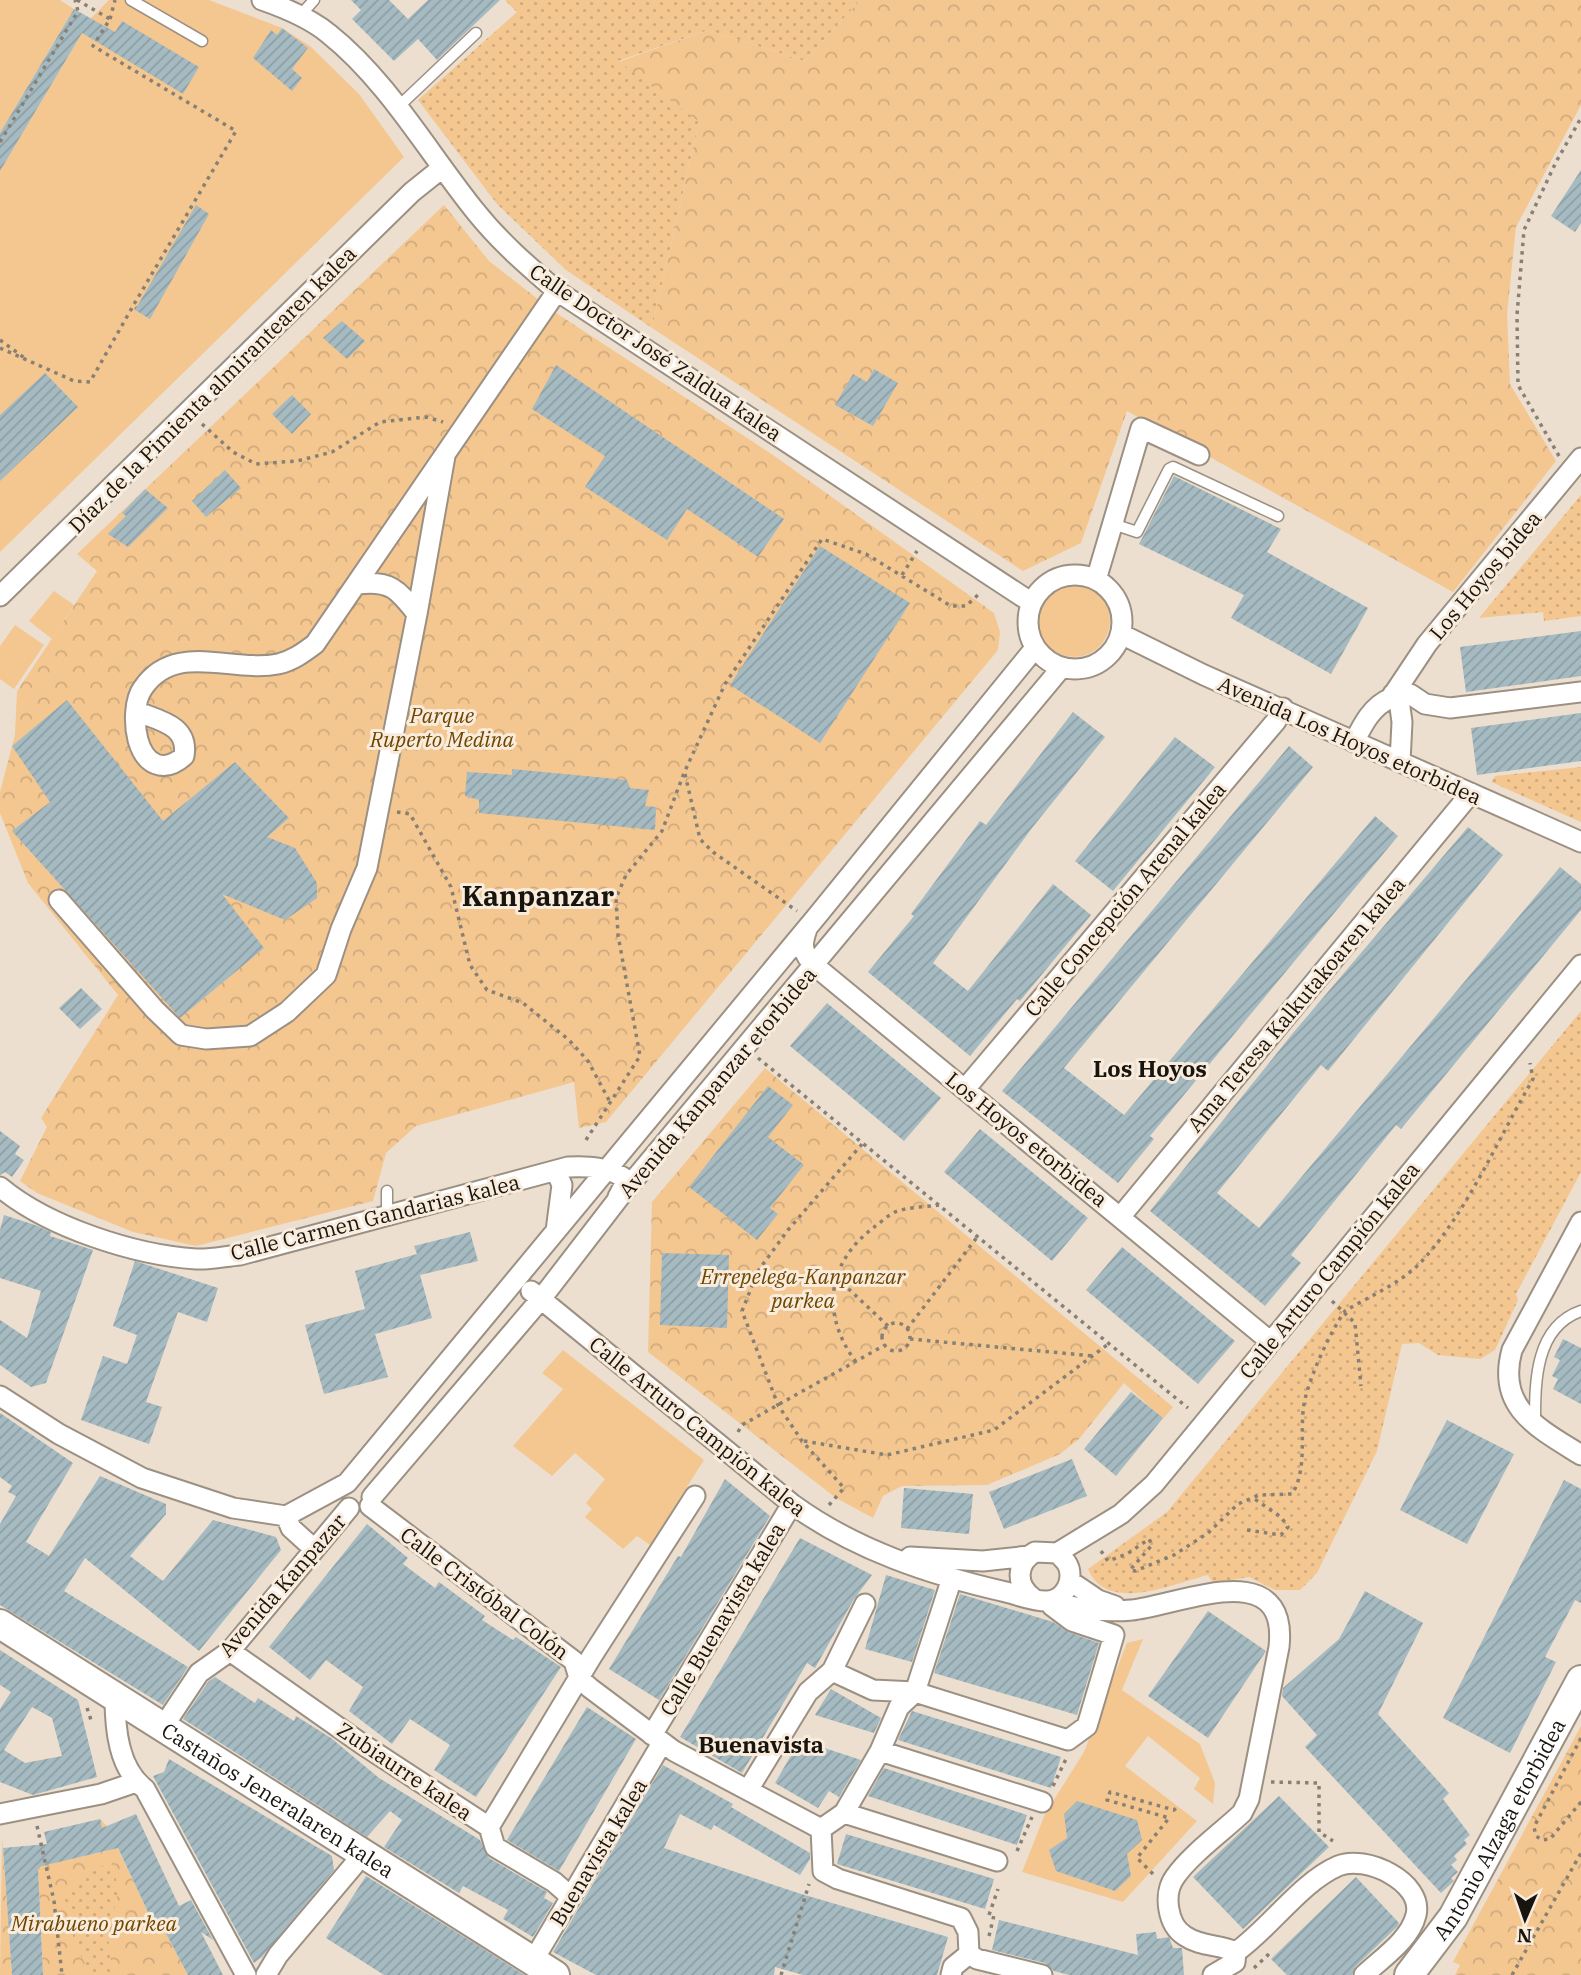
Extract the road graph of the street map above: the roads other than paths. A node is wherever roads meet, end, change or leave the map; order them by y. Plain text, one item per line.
1 (131, 0) edge
2 (262, 0) edge
3 (314, 0) edge
4 (300, 16) junction
5 (476, 33) dead end
6 (202, 41) dead end
7 (396, 109) junction
8 (442, 168) junction
9 (423, 183) junction
10 (461, 192) junction
11 (557, 290) junction
12 (1199, 455) dead end
13 (445, 456) junction
14 (1575, 466) edge
15 (1278, 516) dead end
16 (1112, 524) junction
17 (1096, 580) junction
18 (358, 584) junction
19 (0, 596) edge
20 (1032, 603) junction
21 (417, 614) junction
22 (1121, 634) junction
23 (1035, 648) junction
24 (1062, 667) junction
25 (1581, 692) edge
26 (1392, 696) junction
27 (1283, 708) junction
28 (138, 712) dead end
29 (1354, 742) junction
30 (1400, 762) junction
31 (1471, 793) junction
32 (1581, 842) edge
33 (60, 900) dead end
34 (803, 920) junction
35 (1581, 965) edge
36 (815, 966) junction
37 (965, 1089) junction
38 (606, 1170) junction
39 (556, 1171) junction
40 (0, 1187) edge
41 (387, 1191) dead end
42 (618, 1199) junction
43 (387, 1216) junction
44 (1121, 1216) junction
45 (1581, 1222) edge
46 (556, 1233) junction
47 (517, 1280) junction
48 (541, 1298) junction
49 (1581, 1311) edge
50 (1271, 1342) junction
51 (0, 1396) edge
52 (1535, 1426) junction
53 (1581, 1454) edge
54 (358, 1493) junction
55 (695, 1496) dead end
56 (792, 1504) junction
57 (286, 1516) junction
58 (313, 1548) junction
59 (1057, 1553) junction
60 (888, 1556) junction
61 (1029, 1556) junction
62 (952, 1578) junction
63 (1070, 1581) junction
64 (1041, 1600) junction
65 (865, 1604) dead end
66 (1129, 1610) junction
67 (0, 1624) edge
68 (230, 1651) junction
69 (832, 1671) junction
70 (1581, 1680) edge
71 (584, 1683) junction
72 (915, 1692) junction
73 (115, 1697) junction
74 (163, 1727) junction
75 (657, 1739) junction
76 (880, 1751) junction
77 (136, 1782) junction
78 (748, 1790) junction
79 (1042, 1803) road end
80 (1, 1811) edge
81 (844, 1814) junction
82 (489, 1827) junction
83 (821, 1829) junction
84 (997, 1861) dead end
85 (354, 1865) dead end
86 (570, 1896) junction
87 (1236, 1952) junction
88 (969, 1954) junction
89 (544, 1968) edge
90 (246, 1975) edge
91 (266, 1975) edge
92 (951, 1975) edge
93 (1042, 1975) edge
94 (1213, 1975) edge
95 (1364, 1975) edge
96 (1409, 1975) edge

1 - 6 lane
2 - 4 street, Calle Doctor José Zaldua kalea
3 - 4 lane
4 - 7 street, Calle Doctor José Zaldua kalea
5 - 7 lane
7 - 8 street, Calle Doctor José Zaldua kalea
8 - 9 street, Díaz de la Pimienta almirantearen kalea
8 - 10 street, Calle Doctor José Zaldua kalea
9 - 10 street
9 - 19 street, Díaz de la Pimienta almirantearen kalea
10 - 11 street, Calle Doctor José Zaldua kalea
11 - 13 street
11 - 20 street, Calle Doctor José Zaldua kalea
12 - 16 street
13 - 18 street
13 - 21 street
14 - 26 street, Los Hoyos bidea
15 - 16 lane
16 - 17 street
17 - 20 street
17 - 22 street
18 - 21 street
18 - 28 street
20 - 23 street
21 - 33 street
22 - 24 street
22 - 27 street, Avenida Los Hoyos etorbidea
23 - 24 street
23 - 34 street, Avenida Kanpanzar etorbidea
24 - 36 street, Avenida Kanpanzar etorbidea
25 - 26 street
26 - 29 street
26 - 30 street
27 - 29 street, Avenida Los Hoyos etorbidea
27 - 37 street, Calle Concepción Arenal kalea
29 - 30 street, Avenida Los Hoyos etorbidea
30 - 31 street, Avenida Los Hoyos etorbidea
31 - 32 street, Avenida Los Hoyos etorbidea
31 - 44 street, Ama Teresa Kalkutakoaren kalea
34 - 36 street
34 - 38 street, Avenida Kanpanzar etorbidea
35 - 50 street, Calle Arturo Campión kalea
36 - 37 street, Los Hoyos etorbidea
36 - 42 street, Avenida Kanpanzar etorbidea
37 - 44 street, Los Hoyos etorbidea
38 - 39 street, Calle Carmen Gandarias kalea
38 - 42 street
38 - 46 street, Avenida Kanpanzar etorbidea
39 - 43 street, Calle Carmen Gandarias kalea
39 - 46 street
40 - 43 street, Calle Carmen Gandarias kalea
41 - 43 lane
42 - 48 street, Avenida Kanpanzar etorbidea
44 - 50 street, Los Hoyos etorbidea
45 - 52 street
46 - 47 street, Avenida Kanpanzar etorbidea
47 - 48 street, Calle Arturo Campión kalea
47 - 54 street, Avenida Kanpanzar etorbidea
48 - 54 street, Avenida Kanpanzar etorbidea
48 - 56 street, Calle Arturo Campión kalea
49 - 52 lane
50 - 59 street, Calle Arturo Campión kalea
51 - 57 street
52 - 53 street
54 - 57 street
54 - 58 street, Avenida Kanpazar
54 - 71 street, Calle Cristóbal Colón
55 - 71 street
56 - 60 street, Calle Arturo Campión kalea
56 - 75 street, Calle Buenavista kalea
57 - 58 street
58 - 68 street, Avenida Kanpazar
59 - 61 street
59 - 63 street
60 - 61 street, Calle Arturo Campión kalea
60 - 62 street, Calle Arturo Campión kalea
61 - 64 street
62 - 64 street, Calle Arturo Campión kalea
62 - 72 street
63 - 64 street
63 - 66 street
64 - 66 street, Calle Arturo Campión kalea
64 - 72 street
65 - 69 street
66 - 87 street, Calle Arturo Campión kalea
67 - 73 street, Castaños Jeneralaren kalea
68 - 74 street, Avenida Kanpazar
68 - 82 street, Zubiaurre kalea
69 - 72 street
69 - 78 street
70 - 96 street, Antonio Alzaga etorbidea
71 - 75 street, Calle Cristóbal Colón
71 - 82 street
72 - 76 street
73 - 74 street, Castaños Jeneralaren kalea
73 - 77 street
74 - 89 street, Castaños Jeneralaren kalea
75 - 78 street, Calle Cristóbal Colón
75 - 86 street, Buenavista kalea
76 - 79 street
76 - 81 street
77 - 80 street
77 - 90 street
78 - 83 street, Calle Cristóbal Colón
81 - 83 street
81 - 84 street
82 - 86 street, Zubiaurre kalea
83 - 88 street
85 - 91 street
86 - 89 street, Buenavista kalea
87 - 94 street
87 - 95 street
88 - 92 street
88 - 93 street

